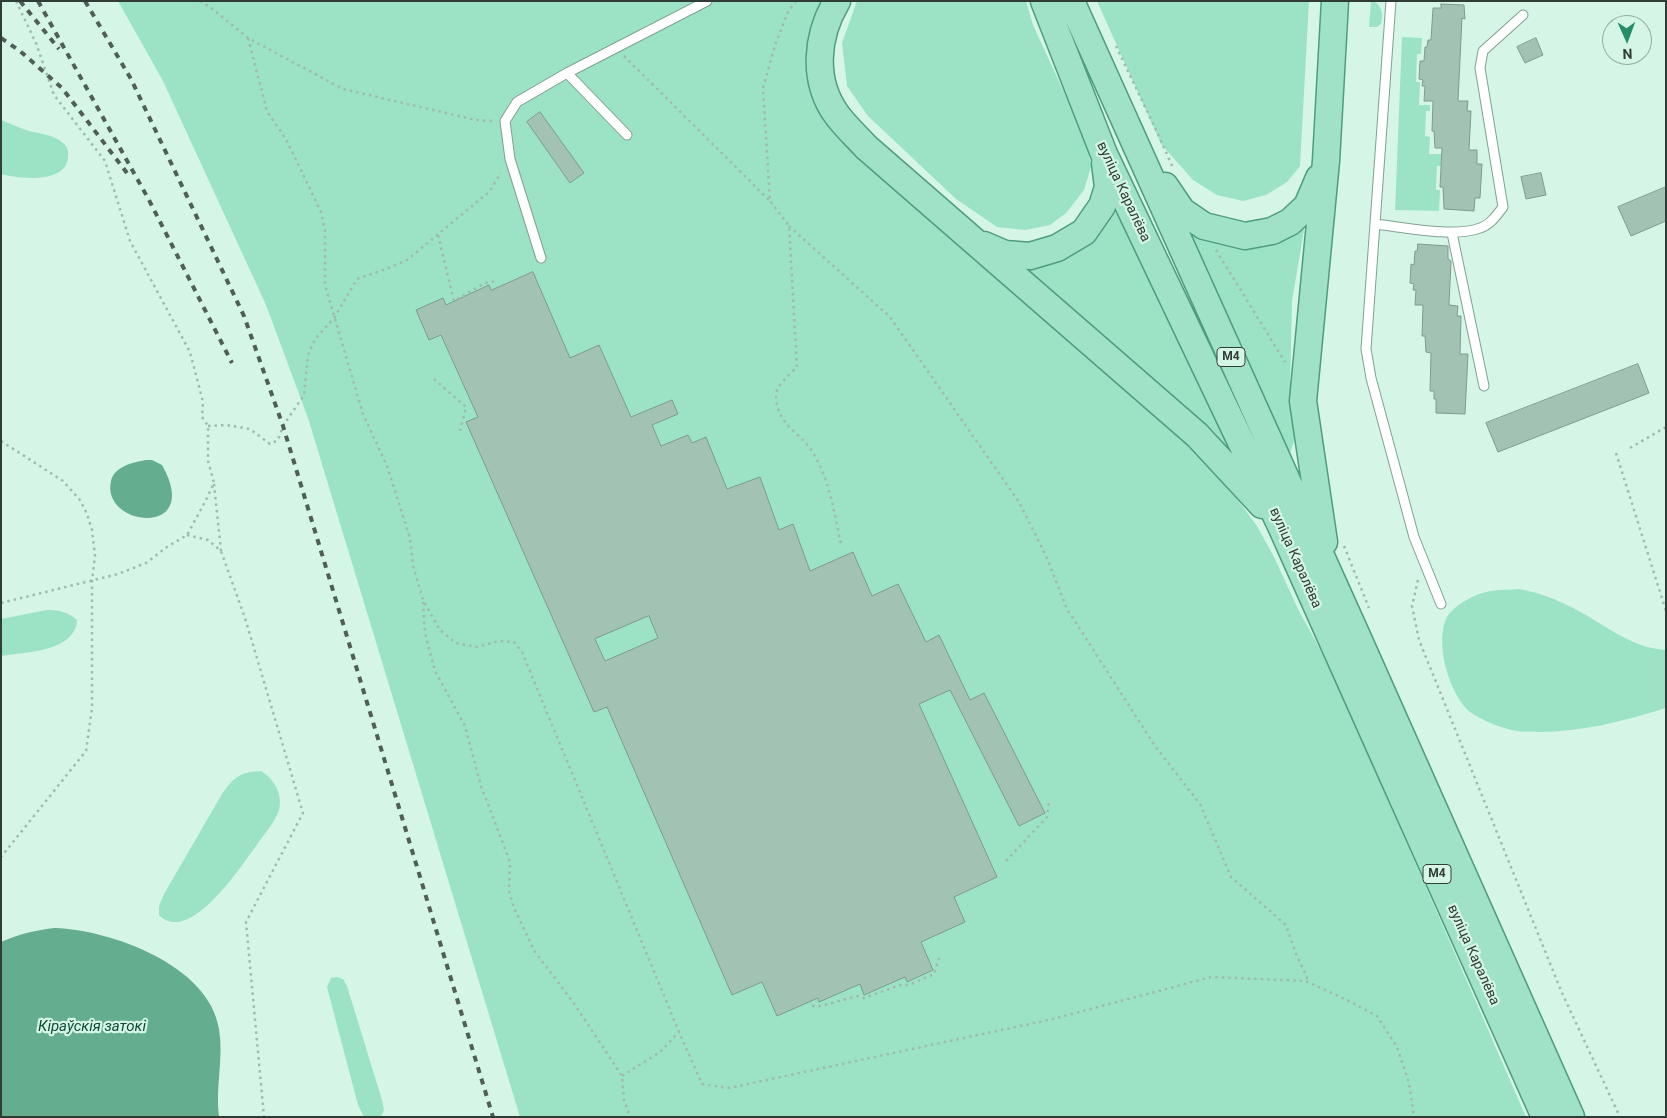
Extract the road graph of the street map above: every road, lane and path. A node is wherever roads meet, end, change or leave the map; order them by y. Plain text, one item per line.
1 (16, 1) edge
2 (200, 1) edge
3 (208, 1) edge
4 (707, 1) edge
5 (796, 1) edge
6 (837, 1) edge
7 (1044, 1) edge
8 (1071, 1) edge
9 (1334, 1) edge
10 (1391, 1) edge
11 (210, 7) junction
12 (1523, 15) dead end
13 (248, 38) junction
14 (615, 48) junction
15 (567, 73) junction
16 (505, 121) junction
17 (627, 135) dead end
18 (1132, 138) junction
19 (1104, 154) junction
20 (510, 159) junction
21 (1326, 161) junction
22 (770, 202) junction
23 (1375, 224) junction
24 (789, 226) junction
25 (1452, 233) junction
26 (438, 235) junction
27 (974, 242) junction
28 (541, 258) dead end
29 (497, 281) dead end
30 (334, 318) junction
31 (434, 378) dead end
32 (1484, 386) dead end
33 (208, 426) junction
34 (1666, 426) edge
35 (460, 431) dead end
36 (1, 441) edge
37 (1630, 448) dead end
38 (1616, 453) dead end
39 (214, 483) junction
40 (1281, 526) junction
41 (187, 535) junction
42 (1342, 541) dead end
43 (841, 544) dead end
44 (221, 551) junction
45 (1423, 559) junction
46 (1329, 575) junction
47 (92, 581) junction
48 (423, 600) junction
49 (1, 603) edge
50 (1441, 604) dead end
51 (1666, 611) edge
52 (1370, 613) dead end
53 (1049, 803) dead end
54 (1, 857) edge
55 (1006, 861) dead end
56 (939, 958) dead end
57 (1306, 981) junction
58 (812, 1006) dead end
59 (679, 1032) junction
60 (622, 1076) junction
61 (264, 1117) edge
62 (630, 1117) edge
63 (1414, 1117) edge
64 (1545, 1117) edge
65 (1570, 1117) edge
66 (1620, 1117) edge

1 - 33 path
2 - 11 path
3 - 11 path
4 - 14 lane
5 - 22 path
6 - 27 main road
7 - 19 main road, вуліца Каралёва / М4
8 - 18 main road, вуліца Каралёва / М4
9 - 21 main road
10 - 23 lane
11 - 13 path
12 - 25 lane
13 - 16 path
13 - 30 path
14 - 15 lane
14 - 22 path
15 - 16 lane
15 - 17 lane
16 - 20 lane
18 - 21 main road
18 - 46 main road, вуліца Каралёва / М4
19 - 27 main road
19 - 40 main road, вуліца Каралёва / М4
20 - 26 path
20 - 28 lane
21 - 46 main road
22 - 24 path
23 - 25 lane
23 - 45 lane
24 - 43 path
24 - 57 path
25 - 32 lane
26 - 29 path
26 - 30 path
27 - 40 main road
30 - 33 path
30 - 48 path
31 - 35 path
33 - 39 path
34 - 37 path
36 - 47 path
38 - 51 path
39 - 41 path
39 - 44 path
40 - 64 main road, вуліца Каралёва / М4
41 - 44 path
41 - 47 path
42 - 52 path
44 - 61 path
45 - 50 lane
45 - 66 path
46 - 65 main road, вуліца Каралёва / М4
47 - 49 path
47 - 54 path
48 - 59 path
48 - 60 path
53 - 55 path
56 - 58 path
57 - 59 path
57 - 63 path
59 - 60 path
60 - 62 path

